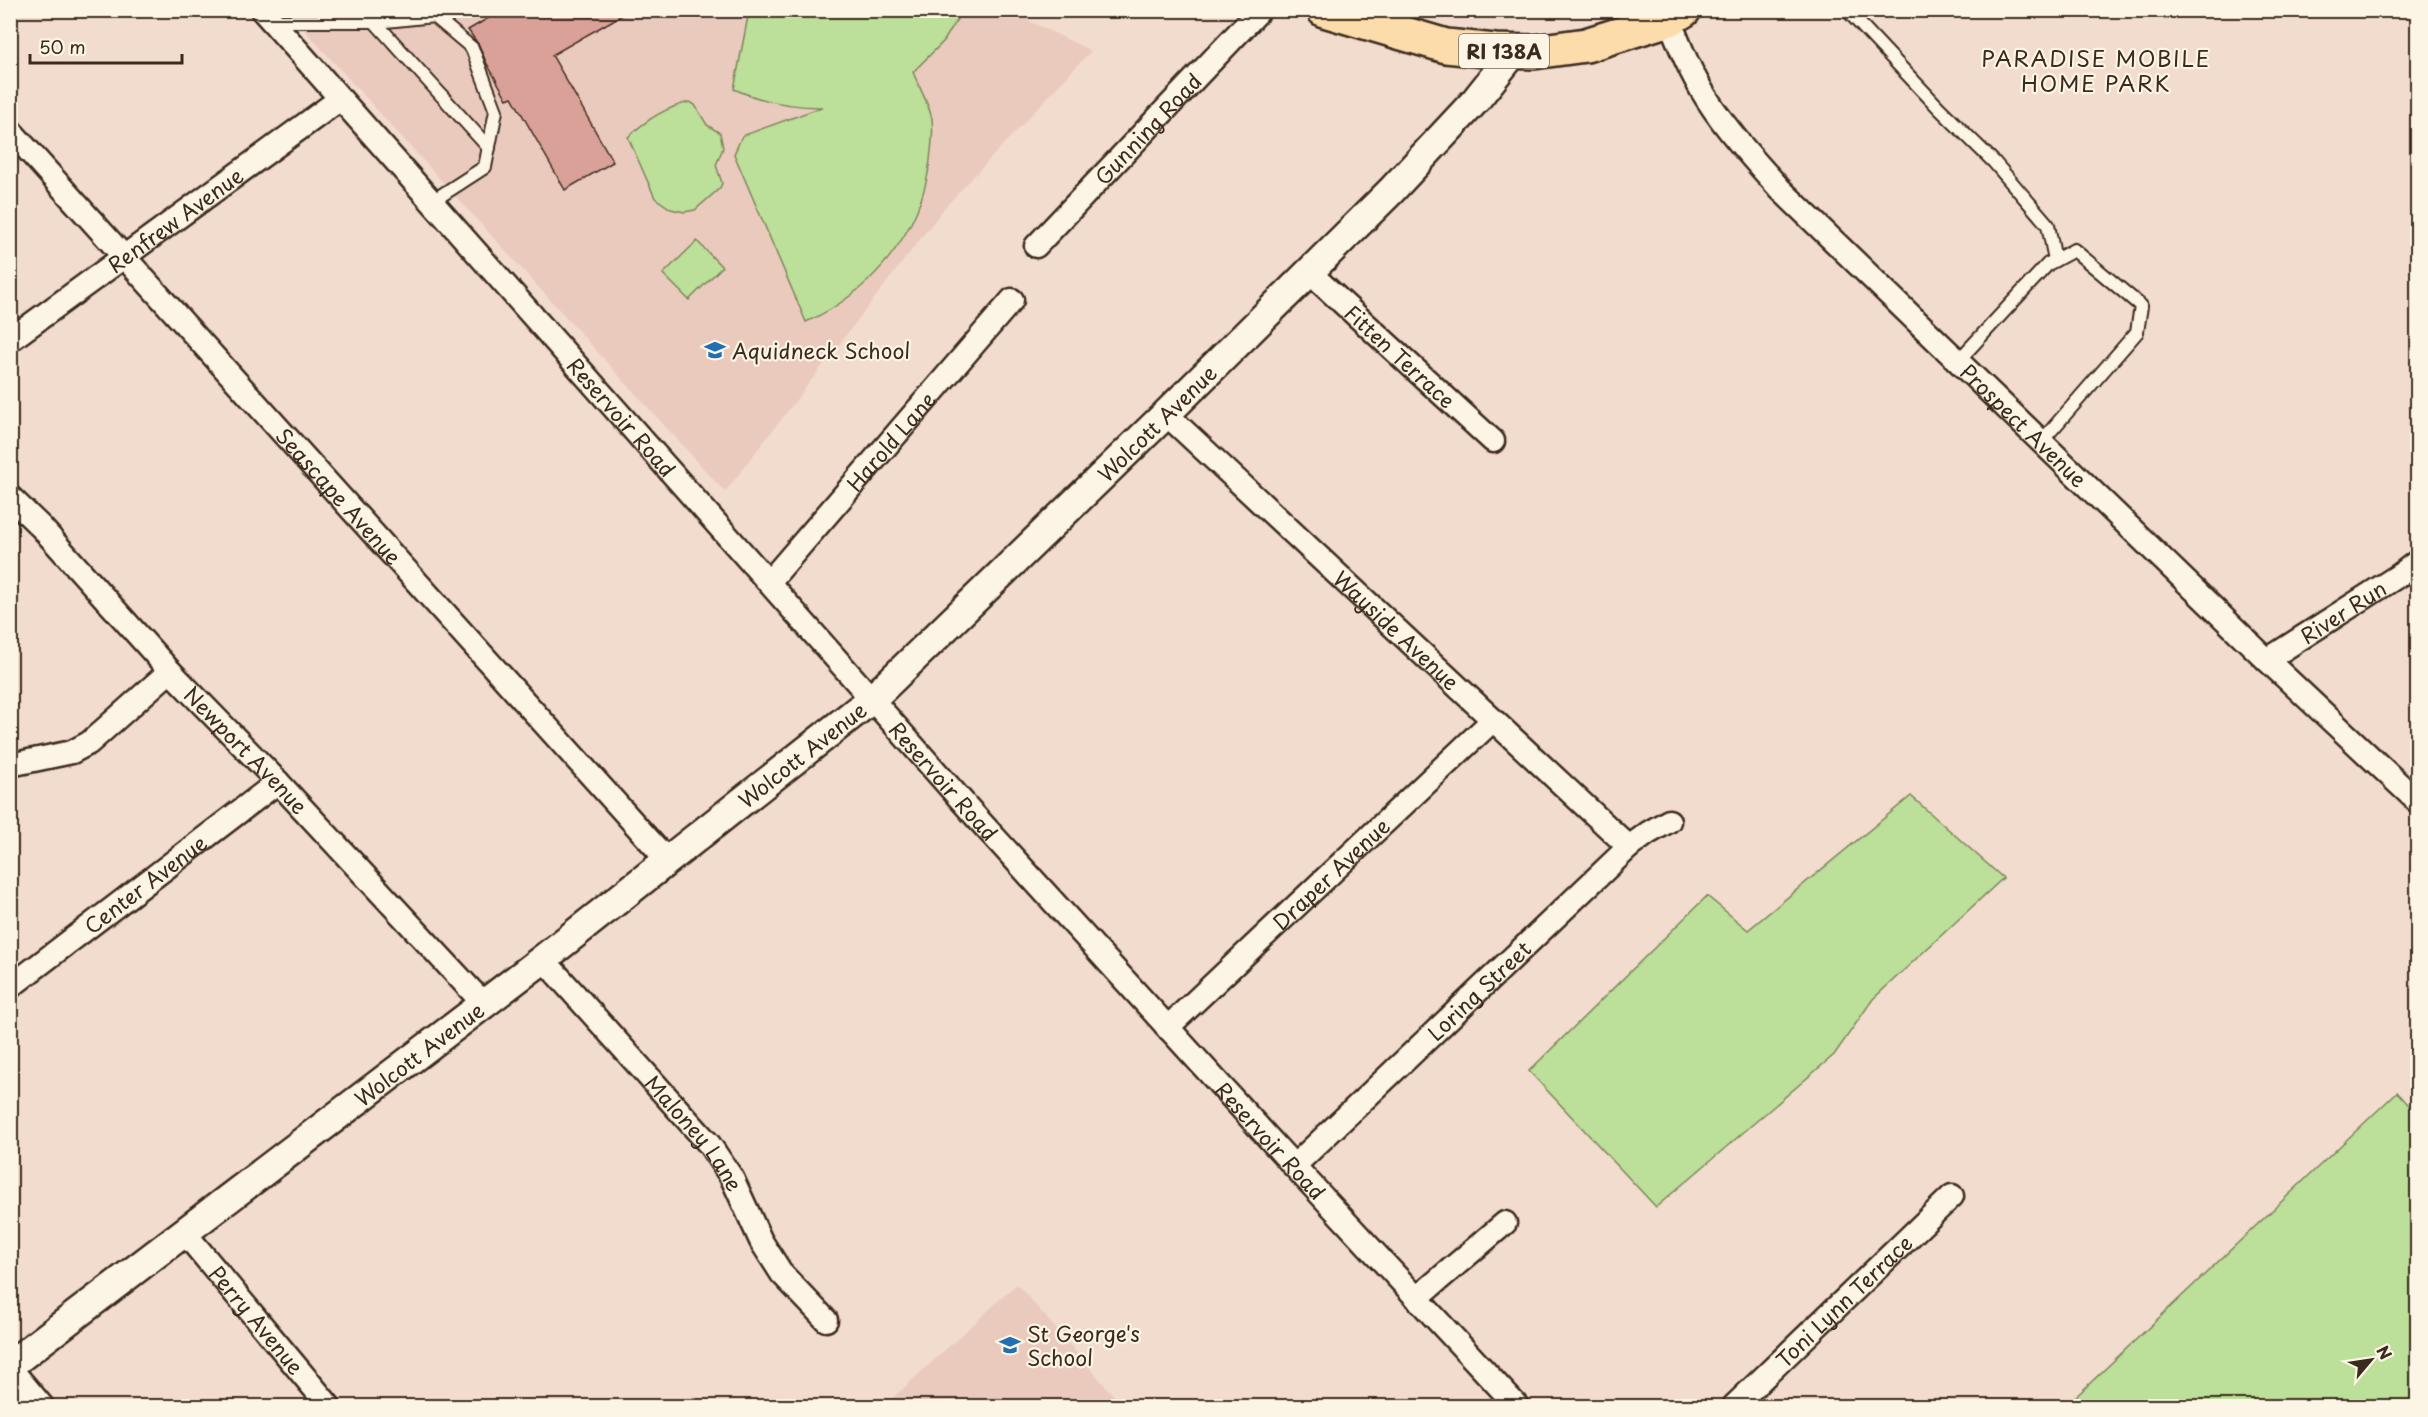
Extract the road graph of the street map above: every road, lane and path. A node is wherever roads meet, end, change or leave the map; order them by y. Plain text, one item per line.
1 (1260, 10) edge
2 (1324, 10) edge
3 (1847, 10) edge
4 (1676, 15) edge
5 (266, 16) edge
6 (375, 22) junction
7 (1514, 52) junction
8 (340, 99) junction
9 (10, 130) edge
10 (489, 148) junction
11 (431, 202) junction
12 (1036, 246) dead end
13 (124, 257) junction
14 (2055, 260) junction
15 (1309, 272) junction
16 (1012, 300) dead end
17 (10, 340) edge
18 (1958, 361) junction
19 (1166, 414) junction
20 (1493, 441) dead end
21 (2041, 442) junction
22 (10, 497) edge
23 (2418, 561) edge
24 (769, 582) junction
25 (2267, 660) junction
26 (170, 671) junction
27 (873, 698) junction
28 (1493, 720) junction
29 (10, 765) edge
30 (278, 782) junction
31 (2418, 802) edge
32 (1669, 821) dead end
33 (1629, 848) junction
34 (668, 861) junction
35 (543, 958) junction
36 (10, 987) edge
37 (483, 1003) junction
38 (1167, 1028) junction
39 (1294, 1166) junction
40 (1952, 1196) dead end
41 (1505, 1223) dead end
42 (184, 1232) junction
43 (1417, 1298) junction
44 (826, 1320) dead end
45 (10, 1366) edge
46 (42, 1407) edge
47 (329, 1407) edge
48 (1517, 1407) edge
49 (1734, 1407) edge

1 - 12 street, Gunning Road
2 - 7 main road, RI 138A
3 - 14 lane
4 - 7 main road, RI 138A
4 - 18 street, Prospect Avenue
5 - 6 lane
5 - 8 street, Reservoir Road
6 - 10 lane
6 - 10 lane
7 - 15 street, Wolcott Avenue
8 - 11 street, Reservoir Road
8 - 13 street, Renfrew Avenue
9 - 13 street, Seascape Avenue
10 - 11 lane
11 - 24 street, Reservoir Road
13 - 17 street, Renfrew Avenue
13 - 34 street, Seascape Avenue
14 - 18 lane
14 - 21 lane
15 - 19 street, Wolcott Avenue
15 - 20 street, Fitten Terrace
16 - 24 street, Harold Lane
18 - 21 street, Prospect Avenue
19 - 27 street, Wolcott Avenue
19 - 28 street, Wayside Avenue
21 - 25 street, Prospect Avenue
22 - 26 street, Newport Avenue
23 - 25 street, River Run
24 - 27 street, Reservoir Road
25 - 31 street, Prospect Avenue
26 - 29 street
26 - 30 street, Newport Avenue
27 - 34 street, Wolcott Avenue
27 - 38 street, Reservoir Road
28 - 33 street, Wayside Avenue
28 - 38 street, Draper Avenue
30 - 36 street, Center Avenue
30 - 37 street, Newport Avenue
32 - 33 street, Loring Street
33 - 39 street, Loring Street
34 - 35 street, Wolcott Avenue
35 - 37 street, Wolcott Avenue
35 - 44 street, Maloney Lane
37 - 42 street, Wolcott Avenue
38 - 39 street, Reservoir Road
39 - 43 street, Reservoir Road
40 - 49 street, Toni Lynn Terrace
41 - 43 street
42 - 45 street, Wolcott Avenue
42 - 47 street, Perry Avenue
43 - 48 street, Reservoir Road
45 - 46 street

